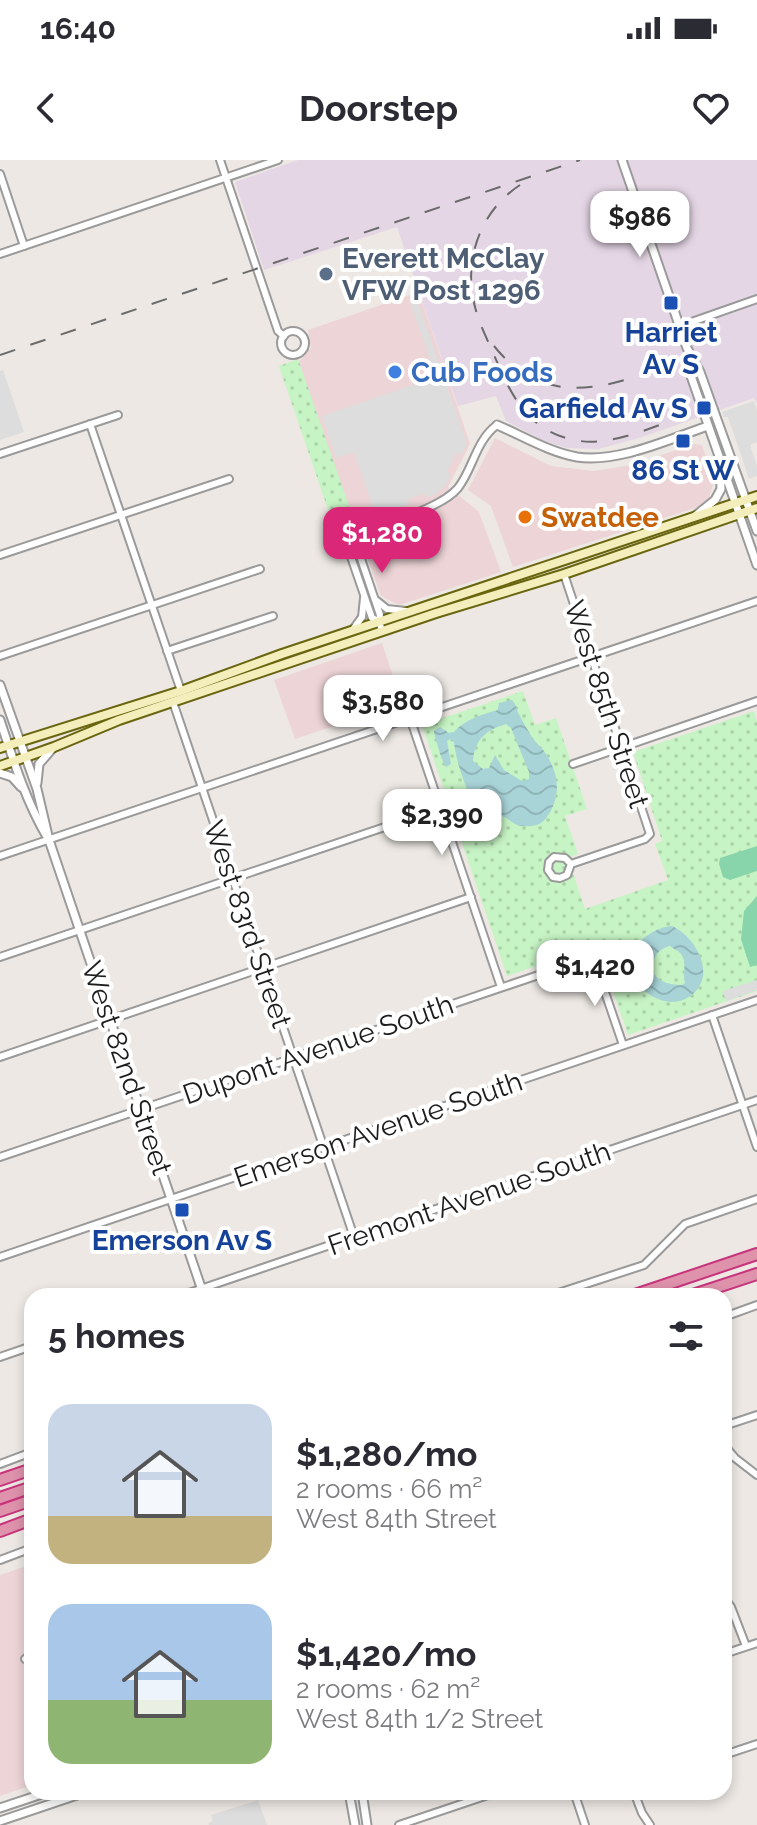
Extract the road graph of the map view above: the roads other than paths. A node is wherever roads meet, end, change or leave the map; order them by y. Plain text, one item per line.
1 (220, 160) edge
2 (278, 160) edge
3 (622, 160) edge
4 (0, 174) edge
5 (226, 177) junction
6 (24, 246) junction
7 (0, 254) edge
8 (757, 299) edge
9 (680, 326) junction
10 (284, 336) dead end
11 (687, 348) junction
12 (118, 415) dead end
13 (718, 422) junction
14 (90, 424) junction
15 (497, 425) joint
16 (708, 426) junction
17 (0, 454) edge
18 (720, 461) junction
19 (229, 479) dead end
20 (757, 496) edge
21 (746, 500) junction
22 (735, 503) junction
23 (753, 510) edge
24 (121, 515) junction
25 (739, 515) junction
26 (695, 517) junction
27 (757, 531) edge
28 (350, 538) junction
29 (0, 555) edge
30 (757, 565) edge
31 (260, 569) dead end
32 (564, 574) junction
33 (364, 595) junction
34 (374, 597) junction
35 (757, 601) edge
36 (152, 605) junction
37 (410, 611) junction
38 (273, 616) dead end
39 (379, 621) junction
40 (350, 631) junction
41 (382, 631) junction
42 (167, 651) junction
43 (0, 656) edge
44 (591, 657) junction
45 (0, 685) edge
46 (181, 691) junction
47 (757, 701) edge
48 (173, 702) junction
49 (410, 718) junction
50 (0, 720) edge
51 (21, 741) junction
52 (4, 747) edge
53 (54, 747) junction
54 (621, 747) junction
55 (26, 757) junction
56 (14, 761) junction
57 (573, 764) dead end
58 (0, 766) edge
59 (0, 773) edge
60 (203, 788) junction
61 (37, 789) junction
62 (24, 790) junction
63 (441, 808) junction
64 (49, 840) junction
65 (0, 856) edge
66 (571, 864) dead end
67 (233, 878) junction
68 (471, 897) junction
69 (80, 930) junction
70 (0, 957) edge
71 (263, 968) junction
72 (501, 987) junction
73 (757, 1000) edge
74 (712, 1015) junction
75 (111, 1019) junction
76 (623, 1045) junction
77 (0, 1057) edge
78 (294, 1058) junction
79 (757, 1100) edge
80 (742, 1105) junction
81 (141, 1109) junction
82 (757, 1147) edge
83 (324, 1148) junction
84 (0, 1157) edge
85 (172, 1199) junction
86 (757, 1199) edge
87 (354, 1237) junction
88 (757, 1254) edge
89 (0, 1257) edge
90 (757, 1274) edge
91 (202, 1288) edge
92 (214, 1288) edge
93 (574, 1288) edge
94 (656, 1288) edge
95 (714, 1288) edge
96 (757, 1305) edge
97 (732, 1314) edge
98 (24, 1349) edge
99 (0, 1357) edge
100 (757, 1415) edge
101 (732, 1423) edge
102 (732, 1454) edge
103 (24, 1455) edge
104 (0, 1464) edge
105 (24, 1472) edge
106 (757, 1475) edge
107 (0, 1480) edge
108 (24, 1490) edge
109 (0, 1498) edge
110 (24, 1503) edge
111 (0, 1511) edge
112 (24, 1524) edge
113 (0, 1531) edge
114 (24, 1551) edge
115 (0, 1560) edge
116 (732, 1610) edge
117 (757, 1643) edge
118 (746, 1646) junction
119 (732, 1651) edge
120 (757, 1744) edge
121 (732, 1752) edge
122 (24, 1800) edge
123 (62, 1800) edge
124 (350, 1800) edge
125 (363, 1800) edge
126 (474, 1800) edge
127 (577, 1800) edge
128 (637, 1800) edge
129 (0, 1808) edge
130 (430, 1815) junction
131 (0, 1821) edge
132 (355, 1825) edge
133 (367, 1825) edge
134 (399, 1825) edge
135 (434, 1825) edge
136 (585, 1825) edge
137 (650, 1825) edge

1 - 5 street
2 - 5 street
3 - 9 street
4 - 6 street
5 - 6 street
5 - 10 street
6 - 7 street
8 - 9 street
9 - 11 street
11 - 13 street
11 - 16 street
12 - 14 street
13 - 16 street
13 - 21 street
14 - 17 street
14 - 24 street
15 - 16 street
15 - 28 street
16 - 18 street
18 - 22 street
18 - 26 street
19 - 24 street
20 - 21 main road
21 - 22 main road
21 - 23 street
22 - 25 street
22 - 26 main road
23 - 25 main road
23 - 27 street
24 - 29 street
24 - 36 street
25 - 30 street
25 - 32 main road
26 - 37 main road
28 - 33 street
28 - 34 street
31 - 36 street
32 - 41 main road
32 - 44 street, West 85th Street
33 - 39 street
33 - 40 street
34 - 37 street
34 - 39 street
35 - 44 street
36 - 42 street
36 - 43 street
37 - 39 main road
38 - 42 street
39 - 40 main road
39 - 41 street
40 - 46 main road
41 - 48 main road
42 - 46 street
44 - 49 street
44 - 54 street, West 85th Street
45 - 51 street, West 82nd Street
46 - 51 main road
47 - 54 street
48 - 53 main road
48 - 60 street, West 83rd Street
49 - 60 street
49 - 63 street
50 - 52 street, West 82nd Street
51 - 52 main road
51 - 55 street, West 82nd Street
52 - 56 street, West 82nd Street
53 - 55 main road
53 - 61 street
54 - 57 street
54 - 66 street, West 85th Street
55 - 56 main road
55 - 61 street, West 82nd Street
56 - 58 main road
56 - 62 street, West 82nd Street
59 - 62 street
60 - 64 street
60 - 67 street, West 83rd Street
61 - 64 street, West 82nd Street
62 - 64 street, West 82nd Street
63 - 67 street
63 - 68 street
64 - 65 street
64 - 69 street, West 82nd Street
67 - 69 street
67 - 71 street, West 83rd Street
68 - 71 street
68 - 72 street
69 - 70 street
69 - 75 street, West 82nd Street
71 - 75 street
71 - 78 street, West 83rd Street
72 - 76 street, Dupont Avenue South
72 - 78 street, Dupont Avenue South
73 - 74 street, Emerson Avenue South
74 - 76 street, Emerson Avenue South
74 - 80 street
75 - 77 street
75 - 81 street, West 82nd Street
76 - 83 street, Emerson Avenue South
78 - 81 street, Dupont Avenue South
78 - 83 street, West 83rd Street
79 - 80 street, Fremont Avenue South
80 - 82 street
80 - 87 street, Fremont Avenue South
81 - 84 street, Dupont Avenue South
81 - 85 street, West 82nd Street
83 - 85 street, Emerson Avenue South
83 - 87 street, West 83rd Street
85 - 89 street, Emerson Avenue South
85 - 91 street, West 82nd Street
86 - 93 street
87 - 92 street, Fremont Avenue South
88 - 94 highway
90 - 95 highway
96 - 97 street
98 - 99 street
100 - 101 street
102 - 106 street
103 - 104 street
105 - 107 highway
108 - 109 highway
110 - 111 highway
112 - 113 highway
114 - 115 street
116 - 118 street
117 - 118 street
118 - 119 street
120 - 121 street
122 - 129 street
123 - 131 street
124 - 132 street
125 - 133 street
126 - 130 street
127 - 136 street
128 - 137 street
130 - 134 street
130 - 135 street

